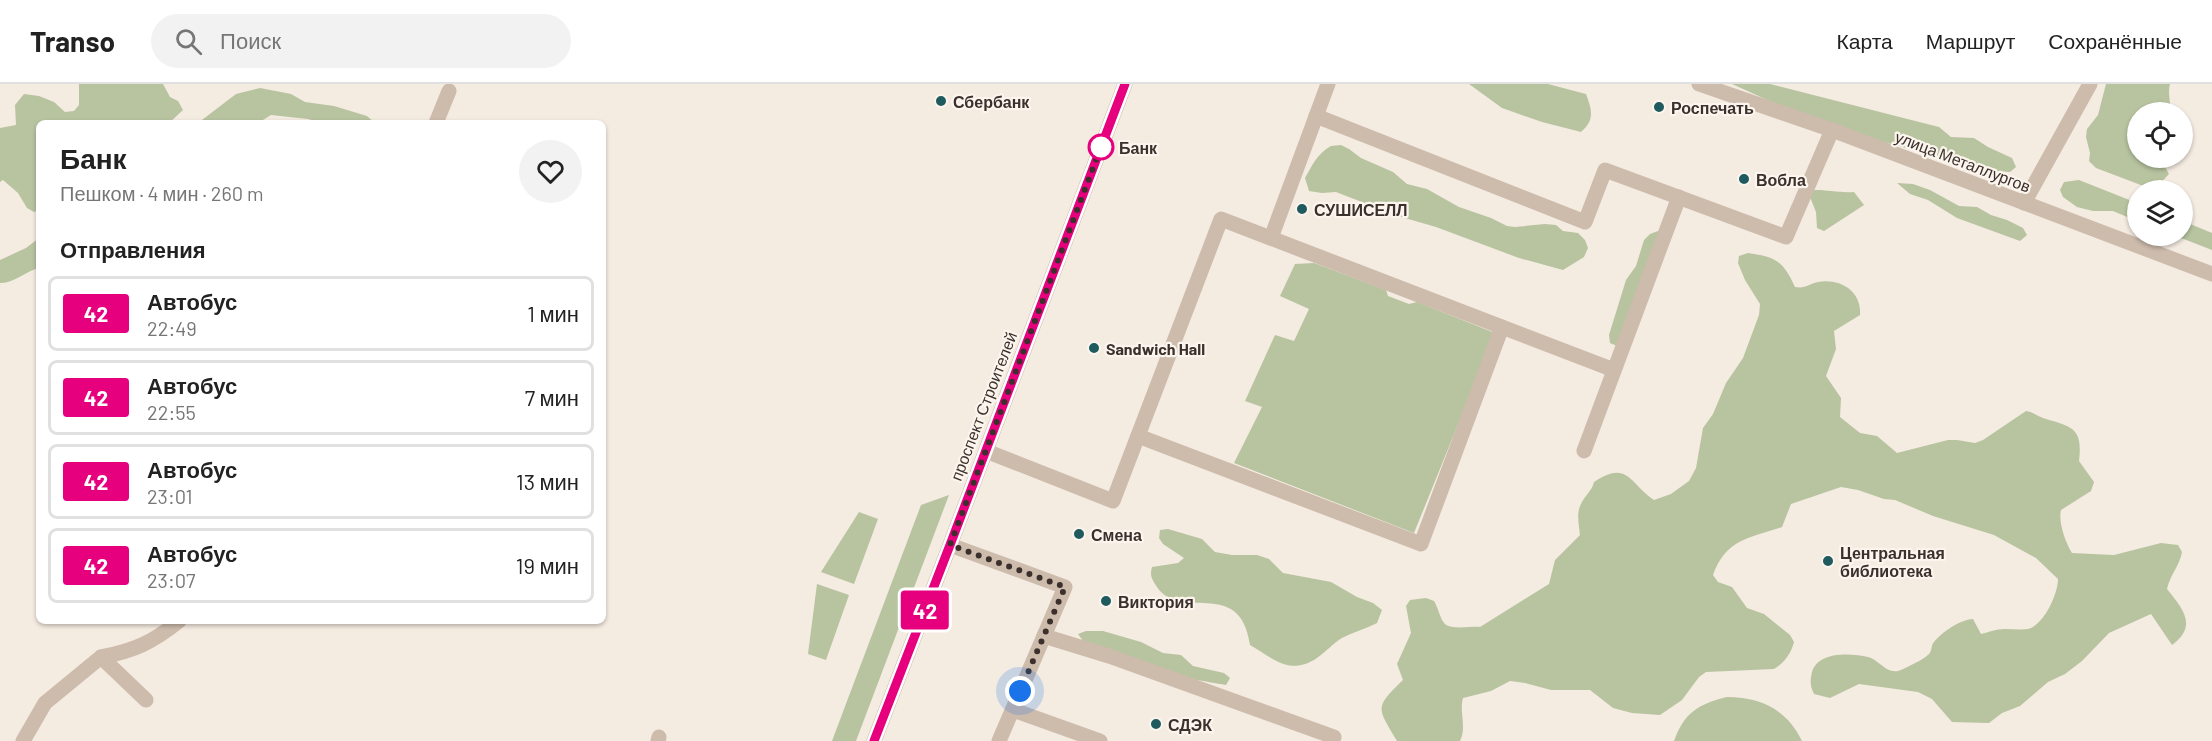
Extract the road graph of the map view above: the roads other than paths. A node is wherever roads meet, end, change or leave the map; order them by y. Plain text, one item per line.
1 (1125, 84) edge
2 (1328, 84) edge
3 (1699, 84) edge
4 (2090, 84) edge
5 (449, 91) dead end
6 (1316, 116) junction
7 (437, 120) edge
8 (1832, 130) junction
9 (1679, 197) junction
10 (2024, 203) junction
11 (1270, 238) junction
12 (2212, 274) edge
13 (1502, 327) junction
14 (1614, 370) junction
15 (1138, 436) junction
16 (986, 451) junction
17 (1584, 451) dead end
18 (950, 545) junction
19 (175, 624) edge
20 (1044, 636) junction
21 (101, 657) junction
22 (146, 700) dead end
23 (1013, 710) junction
24 (23, 741) edge
25 (874, 741) edge
26 (999, 741) edge
27 (1100, 741) edge
28 (1332, 741) edge

1 - 16 street, проспект Строителей
2 - 6 street
3 - 8 street, улица Металлургов
4 - 10 street
5 - 7 street
6 - 9 street
6 - 11 street
8 - 9 street
8 - 10 street, улица Металлургов
9 - 14 street
10 - 12 street, улица Металлургов
11 - 13 street
11 - 15 street
13 - 14 street
13 - 15 street
14 - 17 street
15 - 16 street
16 - 18 street, проспект Строителей
18 - 20 street
18 - 25 street, проспект Строителей
19 - 21 street
20 - 23 street
20 - 28 street
21 - 22 street
21 - 24 street
23 - 26 street
23 - 27 street

